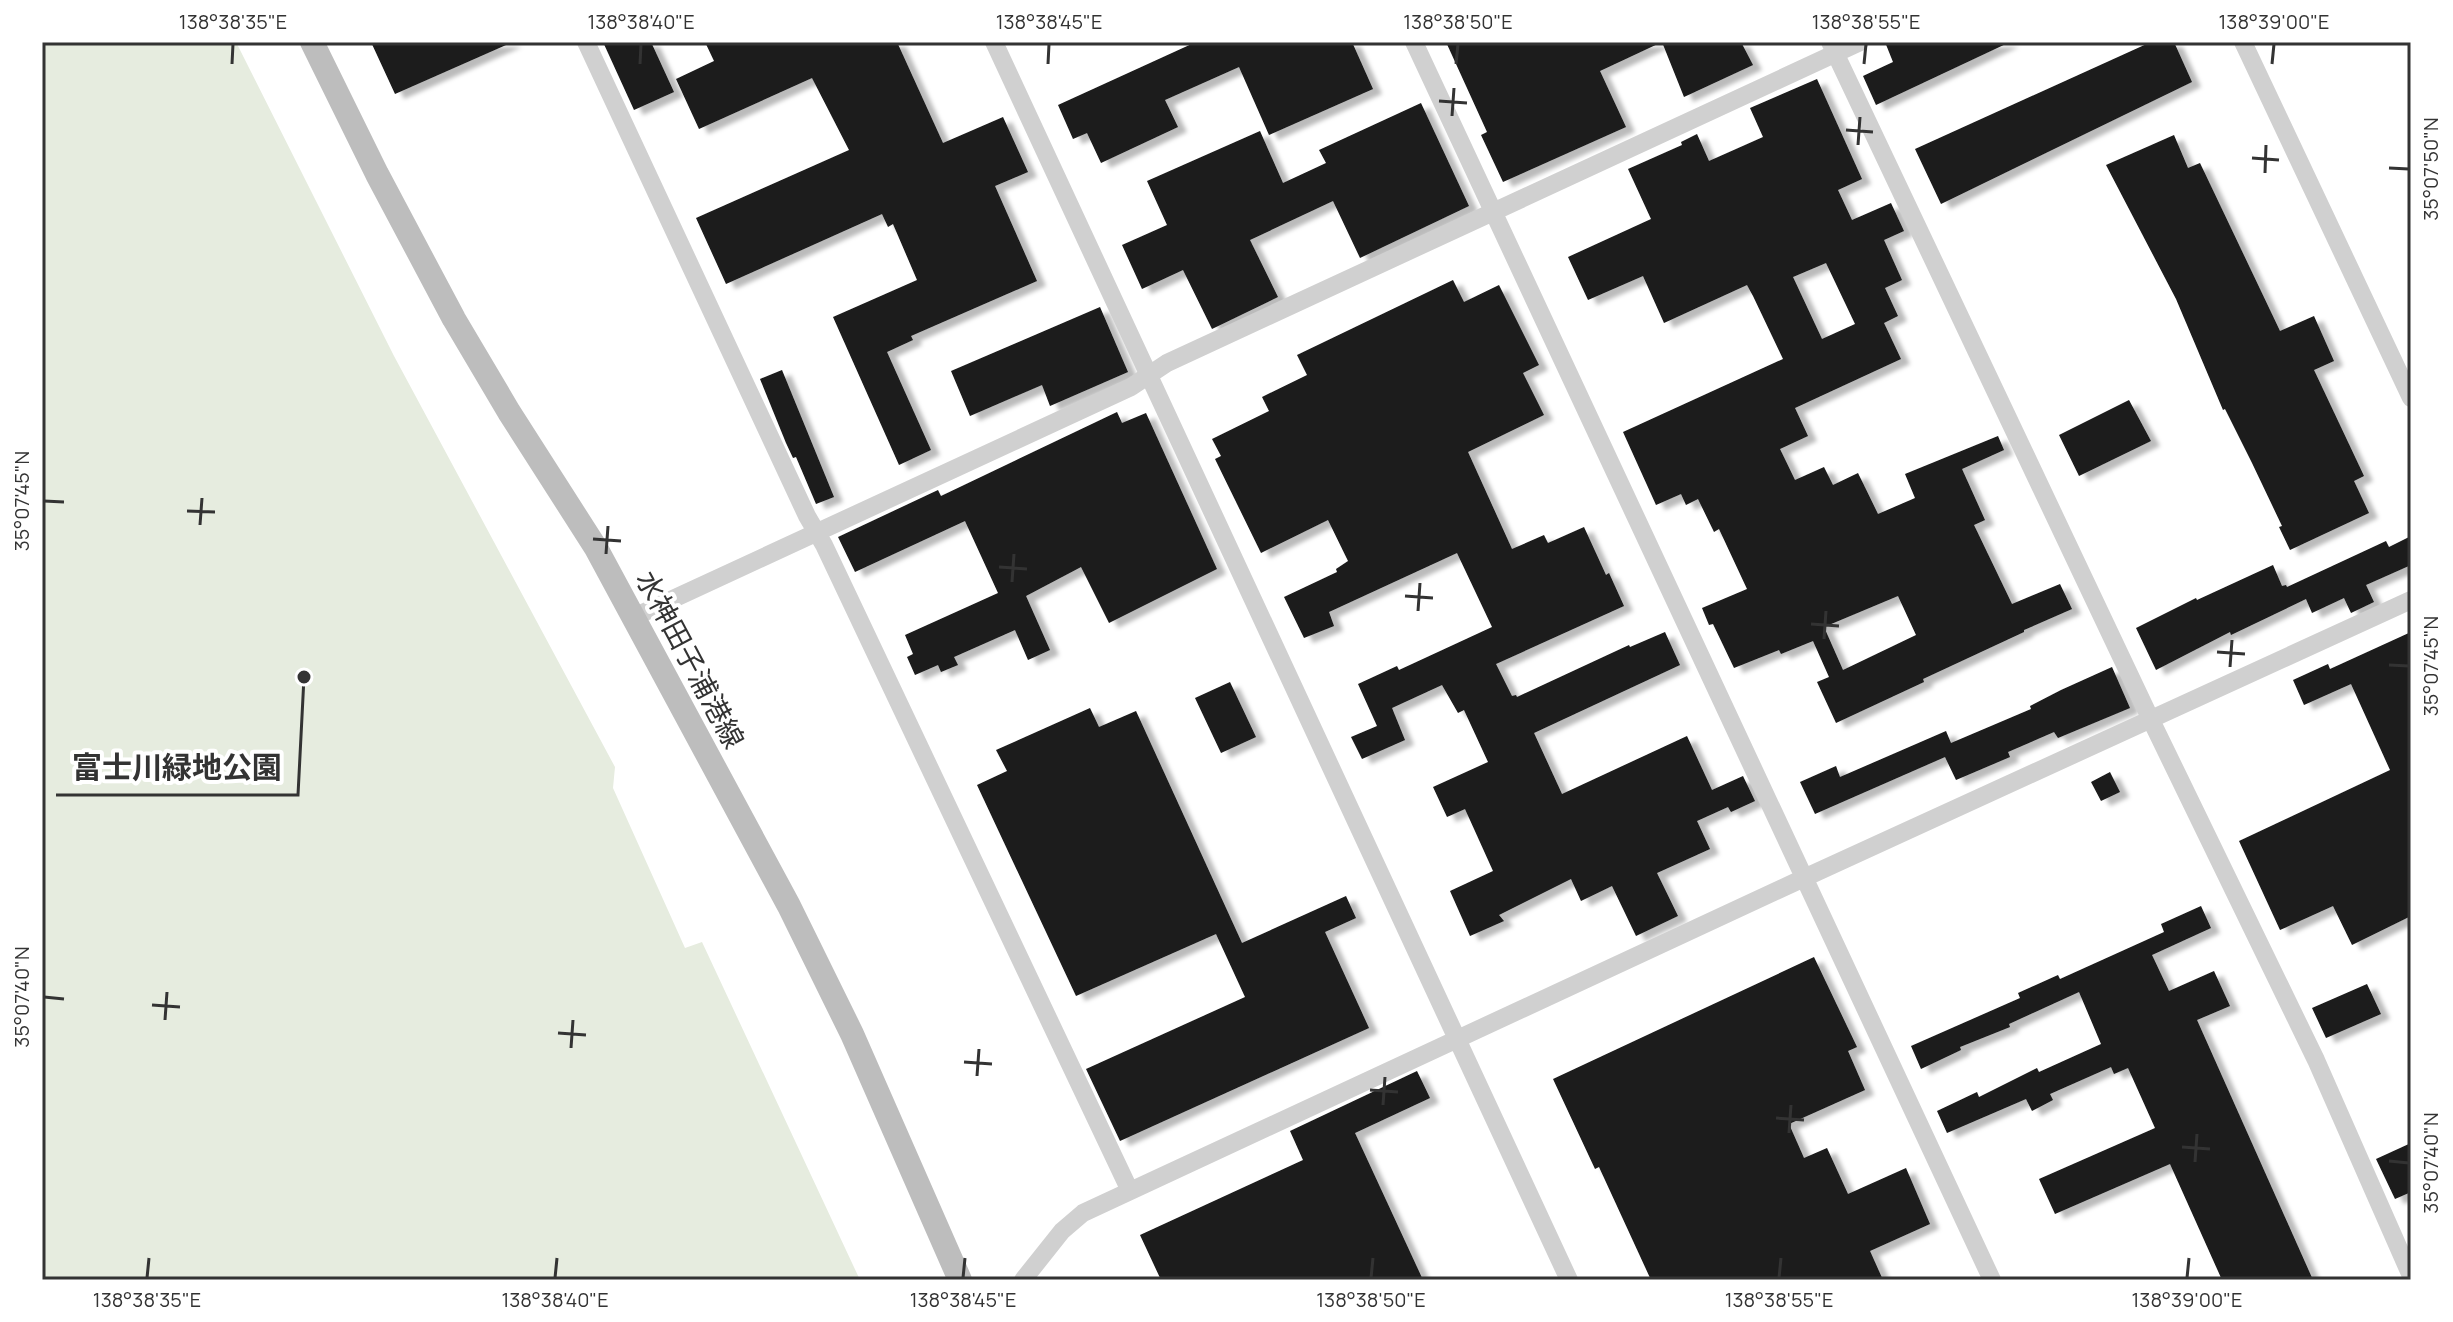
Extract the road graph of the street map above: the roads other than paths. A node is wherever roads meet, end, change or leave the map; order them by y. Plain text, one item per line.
1 (312, 42) edge
2 (586, 42) edge
3 (994, 42) edge
4 (1414, 42) edge
5 (1860, 42) edge
6 (2243, 42) edge
7 (1832, 48) edge
8 (1493, 213) junction
9 (1149, 375) junction
10 (2411, 398) edge
11 (816, 532) junction
12 (2411, 600) edge
13 (634, 617) junction
14 (2151, 720) junction
15 (1804, 878) junction
16 (1459, 1040) junction
17 (1130, 1191) junction
18 (2411, 1276) edge
19 (960, 1280) edge
20 (1023, 1280) edge
21 (1569, 1280) edge
22 (1992, 1280) edge

1 - 13 main road, 水神田子浦港線
2 - 11 street
3 - 9 street
4 - 8 street
5 - 7 street
6 - 10 street
7 - 8 street
7 - 14 street
8 - 9 street
8 - 15 street
9 - 11 street
9 - 16 street
11 - 13 street
11 - 17 street
12 - 14 street
13 - 19 main road, 水神田子浦港線
14 - 15 street
14 - 18 street
15 - 16 street
15 - 22 street
16 - 17 street
16 - 21 street
17 - 20 street

